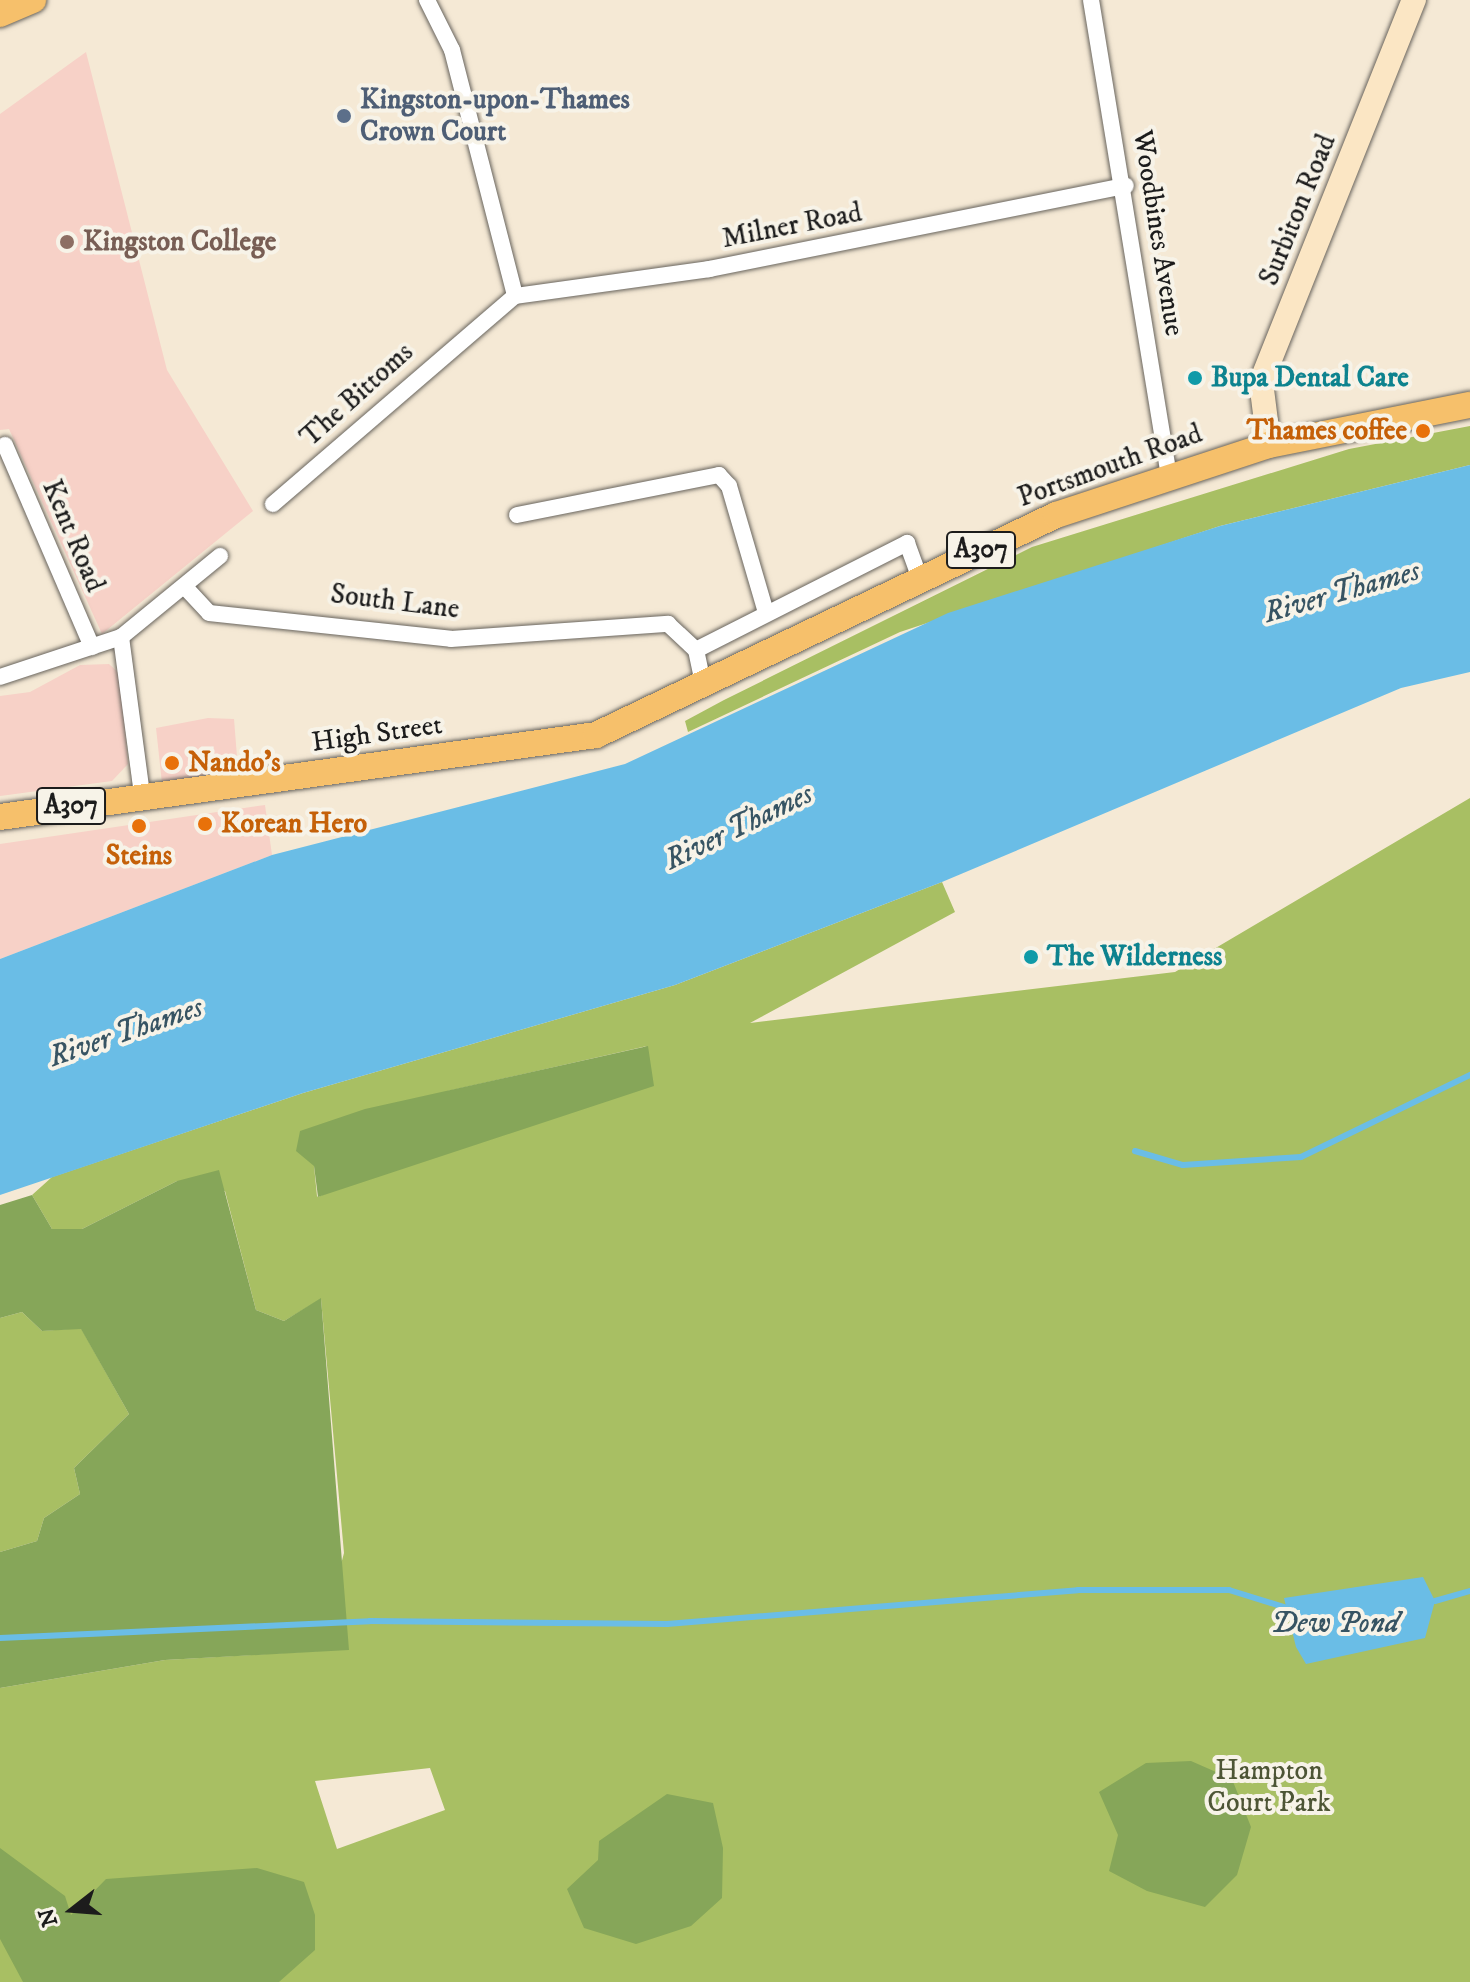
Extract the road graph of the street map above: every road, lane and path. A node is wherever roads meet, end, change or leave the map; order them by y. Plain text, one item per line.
1 (33, 0) edge
2 (1091, 0) edge
3 (1414, 0) edge
4 (433, 3) edge
5 (0, 14) edge
6 (1126, 186) junction
7 (515, 296) junction
8 (475, 325) joint
9 (1470, 405) edge
10 (5, 445) dead end
11 (1269, 445) junction
12 (1169, 475) junction
13 (273, 504) dead end
14 (517, 515) dead end
15 (220, 556) dead end
16 (920, 579) junction
17 (185, 587) junction
18 (765, 609) junction
19 (121, 637) junction
20 (92, 647) junction
21 (696, 650) junction
22 (0, 677) edge
23 (703, 682) junction
24 (142, 795) junction
25 (0, 817) edge

1 - 5 main road
2 - 6 street, Woodbines Avenue
3 - 11 main road, Surbiton Road
4 - 7 street
6 - 7 street, Milner Road
6 - 12 street, Woodbines Avenue
7 - 8 street, Milner Road
8 - 13 street, The Bittoms
9 - 11 main road, Portsmouth Road / A307
10 - 20 street, Kent Road
11 - 12 main road, Portsmouth Road / A307
12 - 16 main road, Portsmouth Road / A307
14 - 18 street
15 - 17 street
16 - 18 street
16 - 23 main road, Portsmouth Road / A307
17 - 19 street
17 - 21 street, South Lane
18 - 21 street
19 - 20 street
19 - 24 street
20 - 22 street
21 - 23 street
23 - 24 main road, High Street / A307
24 - 25 main road, High Street / A307

